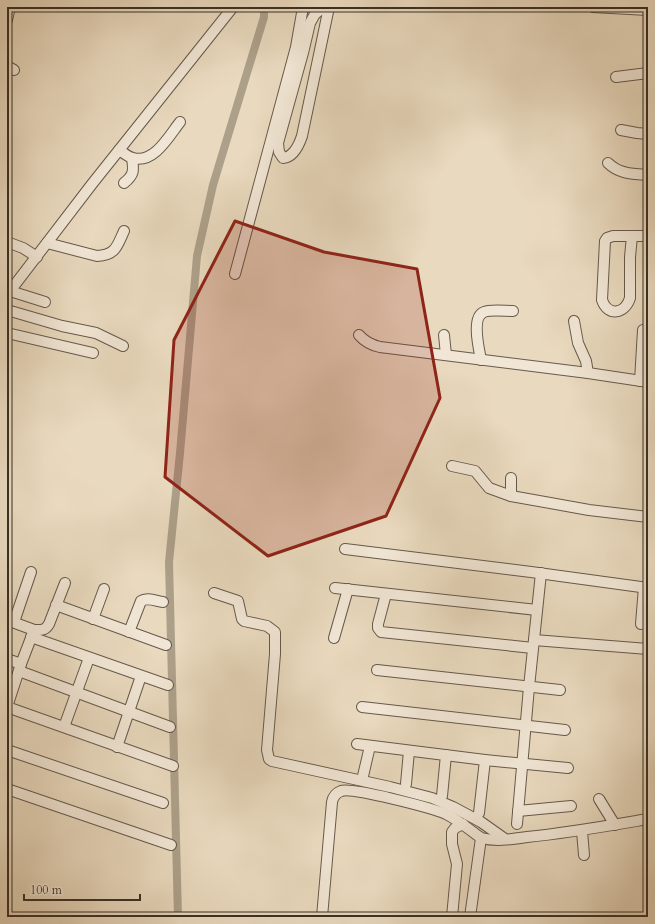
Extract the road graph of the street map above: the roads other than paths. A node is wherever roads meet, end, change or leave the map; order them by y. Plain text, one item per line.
1 (10, 7) edge
2 (233, 7) edge
3 (303, 7) edge
4 (328, 7) edge
5 (593, 7) edge
6 (648, 10) edge
7 (7, 20) edge
8 (648, 73) edge
9 (616, 77) dead end
10 (180, 122) dead end
11 (621, 130) dead end
12 (648, 134) edge
13 (119, 150) junction
14 (132, 158) junction
15 (608, 163) dead end
16 (648, 175) edge
17 (124, 183) dead end
18 (124, 231) dead end
19 (632, 236) junction
20 (648, 236) edge
21 (7, 242) edge
22 (47, 243) junction
23 (37, 257) junction
24 (235, 274) dead end
25 (9, 293) edge
26 (45, 302) dead end
27 (7, 310) edge
28 (513, 310) dead end
29 (574, 321) dead end
30 (643, 330) dead end
31 (7, 333) edge
32 (360, 335) dead end
33 (444, 336) dead end
34 (123, 346) dead end
35 (93, 353) dead end
36 (446, 355) junction
37 (481, 360) junction
38 (588, 373) junction
39 (644, 381) edge
40 (452, 466) dead end
41 (511, 478) dead end
42 (511, 496) junction
43 (648, 517) edge
44 (345, 549) dead end
45 (31, 572) dead end
46 (541, 573) junction
47 (65, 583) dead end
48 (646, 587) edge
49 (335, 588) dead end
50 (348, 589) junction
51 (104, 590) dead end
52 (214, 593) dead end
53 (386, 594) junction
54 (163, 602) dead end
55 (56, 606) junction
56 (537, 610) junction
57 (93, 619) junction
58 (10, 621) edge
59 (641, 624) dead end
60 (130, 632) junction
61 (32, 634) junction
62 (334, 638) dead end
63 (533, 644) junction
64 (166, 645) dead end
65 (648, 648) edge
66 (90, 658) junction
67 (7, 659) edge
68 (20, 668) junction
69 (377, 670) dead end
70 (141, 676) junction
71 (168, 685) dead end
72 (529, 687) junction
73 (560, 690) dead end
74 (77, 692) junction
75 (7, 707) edge
76 (362, 707) dead end
77 (129, 711) junction
78 (170, 726) dead end
79 (526, 726) junction
80 (64, 727) junction
81 (565, 730) dead end
82 (357, 744) dead end
83 (370, 746) junction
84 (117, 747) junction
85 (7, 750) edge
86 (409, 751) junction
87 (446, 755) junction
88 (484, 760) junction
89 (522, 764) junction
90 (173, 766) dead end
91 (568, 768) dead end
92 (364, 776) dead end
93 (406, 784) dead end
94 (7, 789) edge
95 (442, 796) dead end
96 (599, 799) dead end
97 (163, 803) dead end
98 (571, 806) dead end
99 (518, 812) junction
100 (480, 813) dead end
101 (648, 819) edge
102 (463, 824) junction
103 (517, 824) dead end
104 (615, 825) junction
105 (582, 831) junction
106 (482, 838) junction
107 (505, 839) junction
108 (171, 845) dead end
109 (584, 855) dead end
110 (322, 917) edge
111 (452, 917) edge
112 (470, 917) edge

1 - 7 street
2 - 13 street
3 - 24 street
4 - 4 street
5 - 6 street
8 - 9 street
10 - 14 street
11 - 12 street
13 - 14 street
13 - 22 street
14 - 17 street
15 - 16 street
18 - 22 street
19 - 19 street
19 - 20 street
21 - 23 street
22 - 23 street
23 - 25 street
25 - 26 street
27 - 34 street
28 - 37 street
29 - 38 street
30 - 39 street
31 - 35 street
32 - 36 street
33 - 36 street
36 - 37 street
37 - 38 street
38 - 39 street
40 - 42 street
41 - 42 street
42 - 43 street
44 - 46 street
45 - 58 street
46 - 48 street
46 - 56 street
47 - 55 street
48 - 59 street
49 - 50 street
50 - 53 street
50 - 62 street
51 - 57 street
52 - 107 street
53 - 56 street
53 - 63 street
54 - 60 street
55 - 57 street
55 - 61 street
56 - 63 street
57 - 60 street
58 - 61 street
60 - 64 street
61 - 66 street
61 - 68 street
63 - 65 street
63 - 72 street
66 - 70 street
66 - 74 street
67 - 68 street
68 - 74 street
68 - 75 street
69 - 72 street
70 - 71 street
70 - 77 street
72 - 73 street
72 - 79 street
74 - 77 street
74 - 80 street
75 - 80 street
76 - 79 street
77 - 78 street
77 - 84 street
79 - 81 street
79 - 89 street
80 - 84 street
82 - 83 street
83 - 86 street
83 - 92 street
84 - 90 street
85 - 97 street
86 - 87 street
86 - 93 street
87 - 88 street
87 - 95 street
88 - 89 street
88 - 100 street
89 - 91 street
89 - 99 street
94 - 108 street
96 - 104 street
98 - 99 street
99 - 103 street
101 - 104 street
102 - 106 street
102 - 110 street
102 - 111 street
104 - 105 street
105 - 107 street
105 - 109 street
106 - 107 street
106 - 112 street

